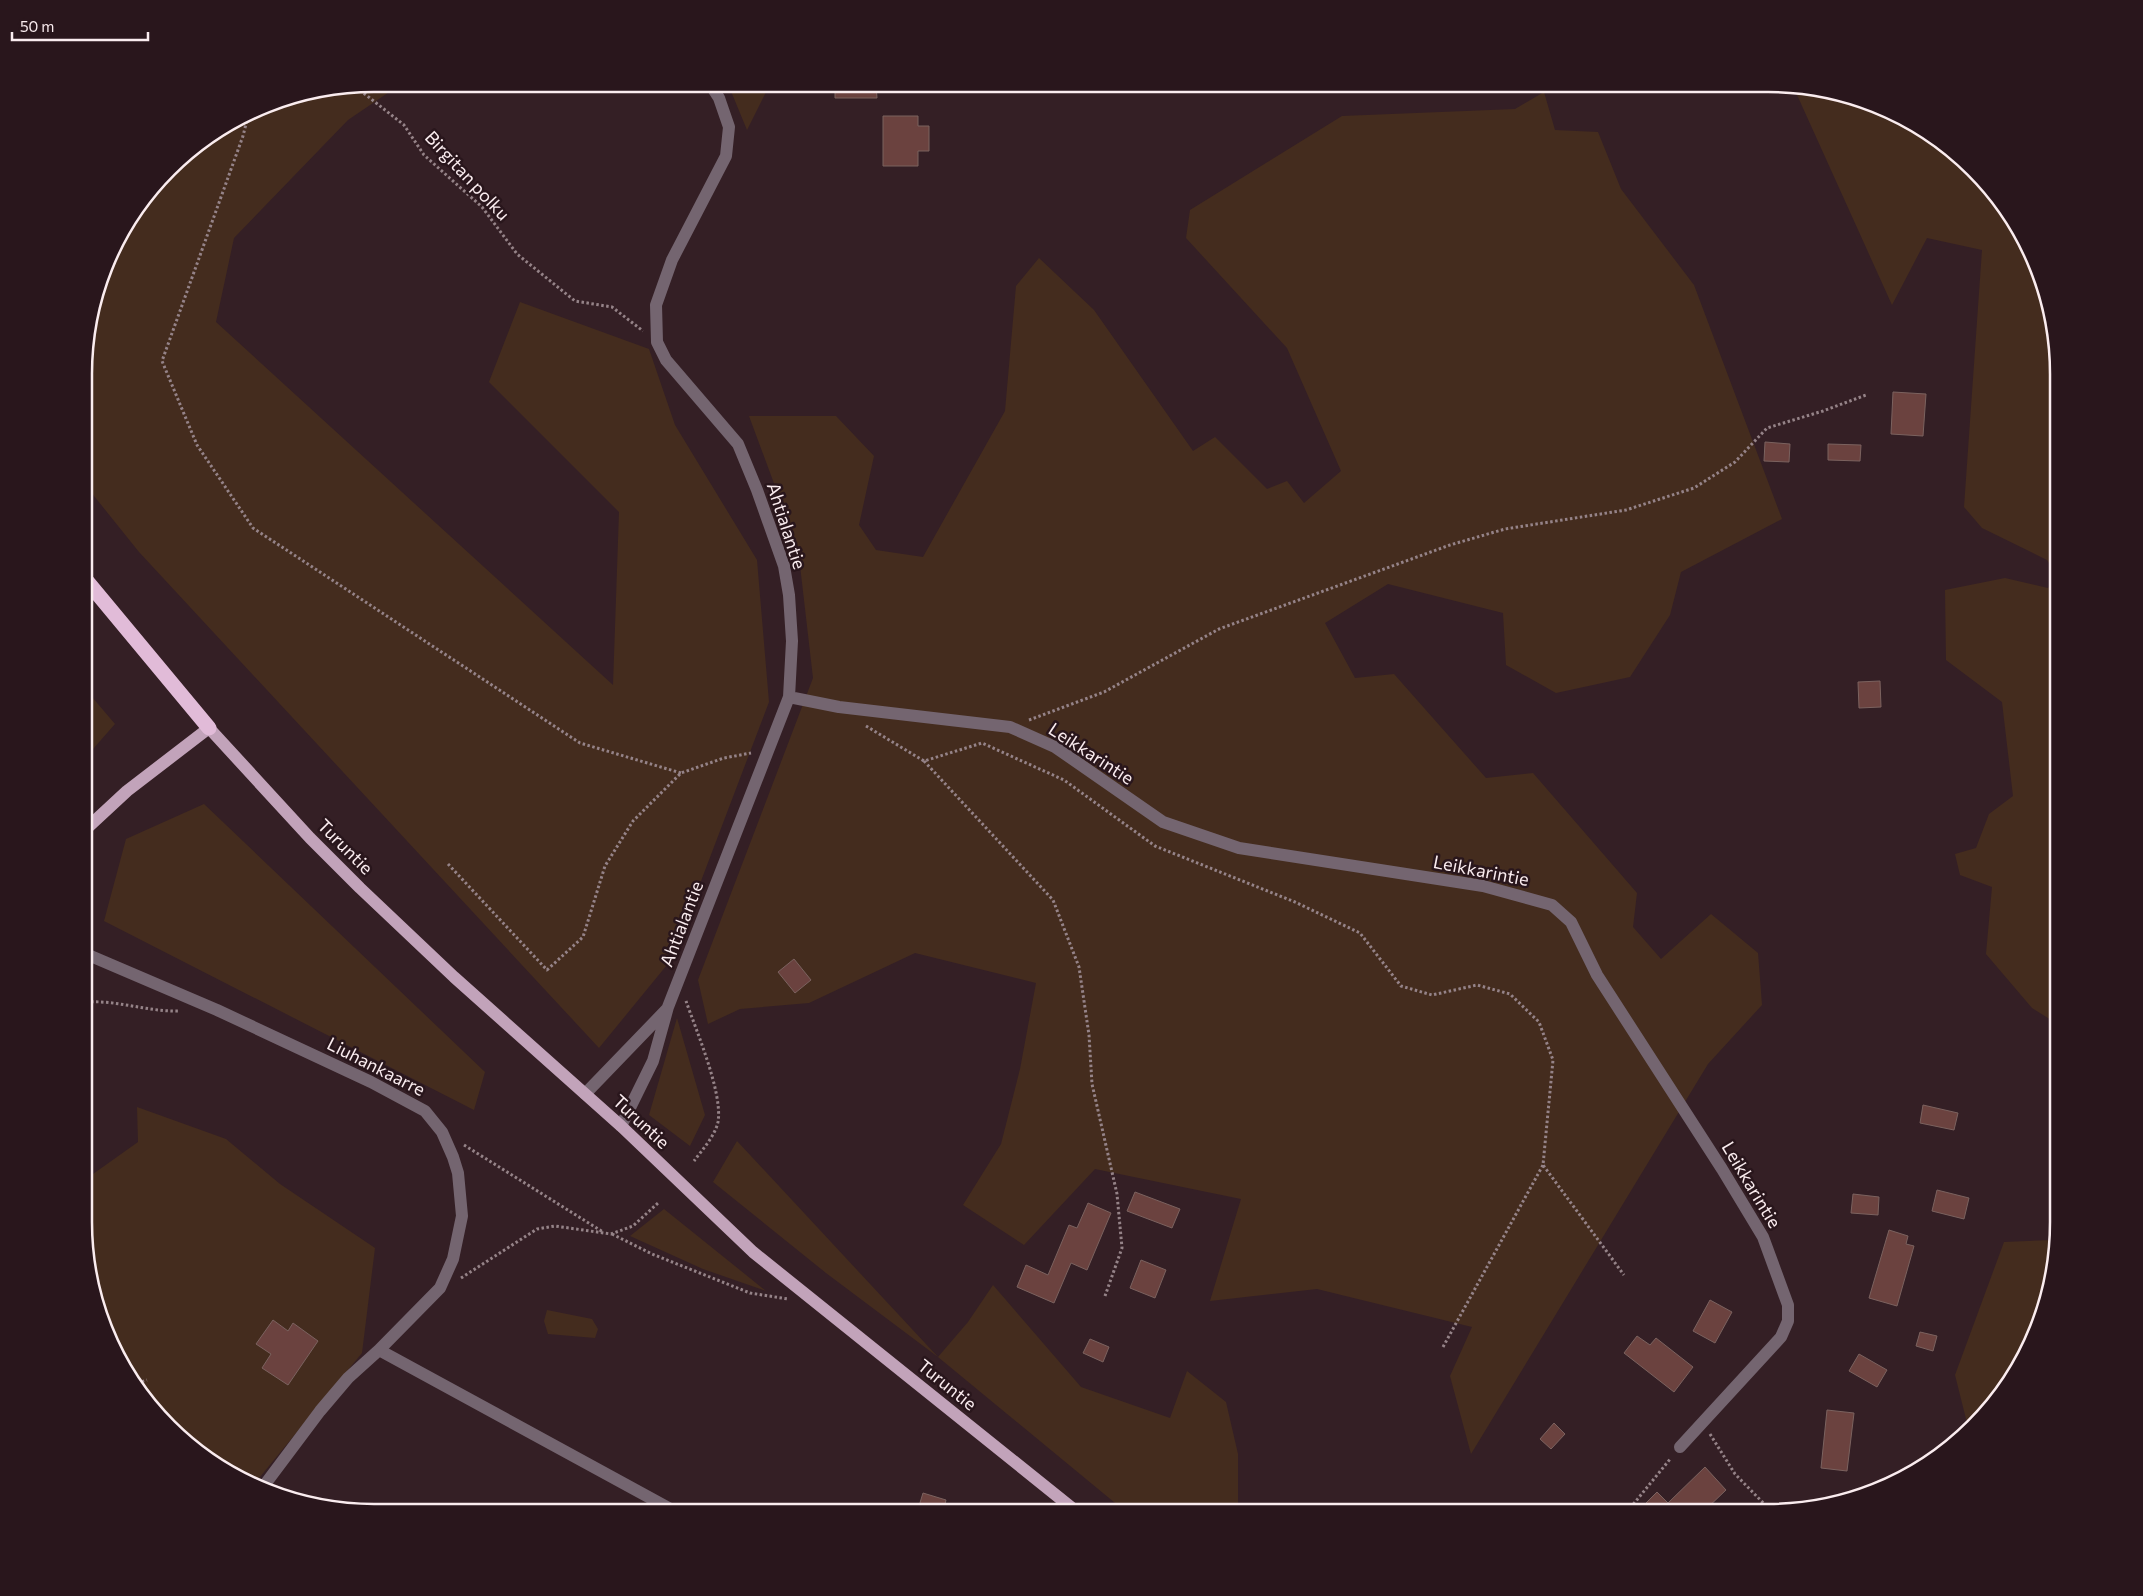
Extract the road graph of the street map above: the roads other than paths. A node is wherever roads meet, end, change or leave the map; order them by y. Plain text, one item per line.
1 (715, 92) edge
2 (92, 587) edge
3 (789, 697) junction
4 (209, 728) junction
5 (92, 823) edge
6 (92, 957) edge
7 (668, 1007) junction
8 (585, 1094) junction
9 (621, 1126) junction
10 (380, 1350) junction
11 (1680, 1447) road end
12 (268, 1482) edge
13 (661, 1504) edge
14 (1067, 1504) edge

1 - 3 street, Ahtialantie
2 - 4 highway
3 - 7 street, Ahtialantie
3 - 11 street, Leikkarintie
4 - 5 main road
4 - 8 main road, Turuntie
6 - 10 street, Liuhankaarre
7 - 8 street, Ahtialantie
7 - 9 street, Ahtialantie
8 - 9 main road, Turuntie
9 - 14 main road, Turuntie
10 - 12 street, Liuhankaarre
10 - 13 street

